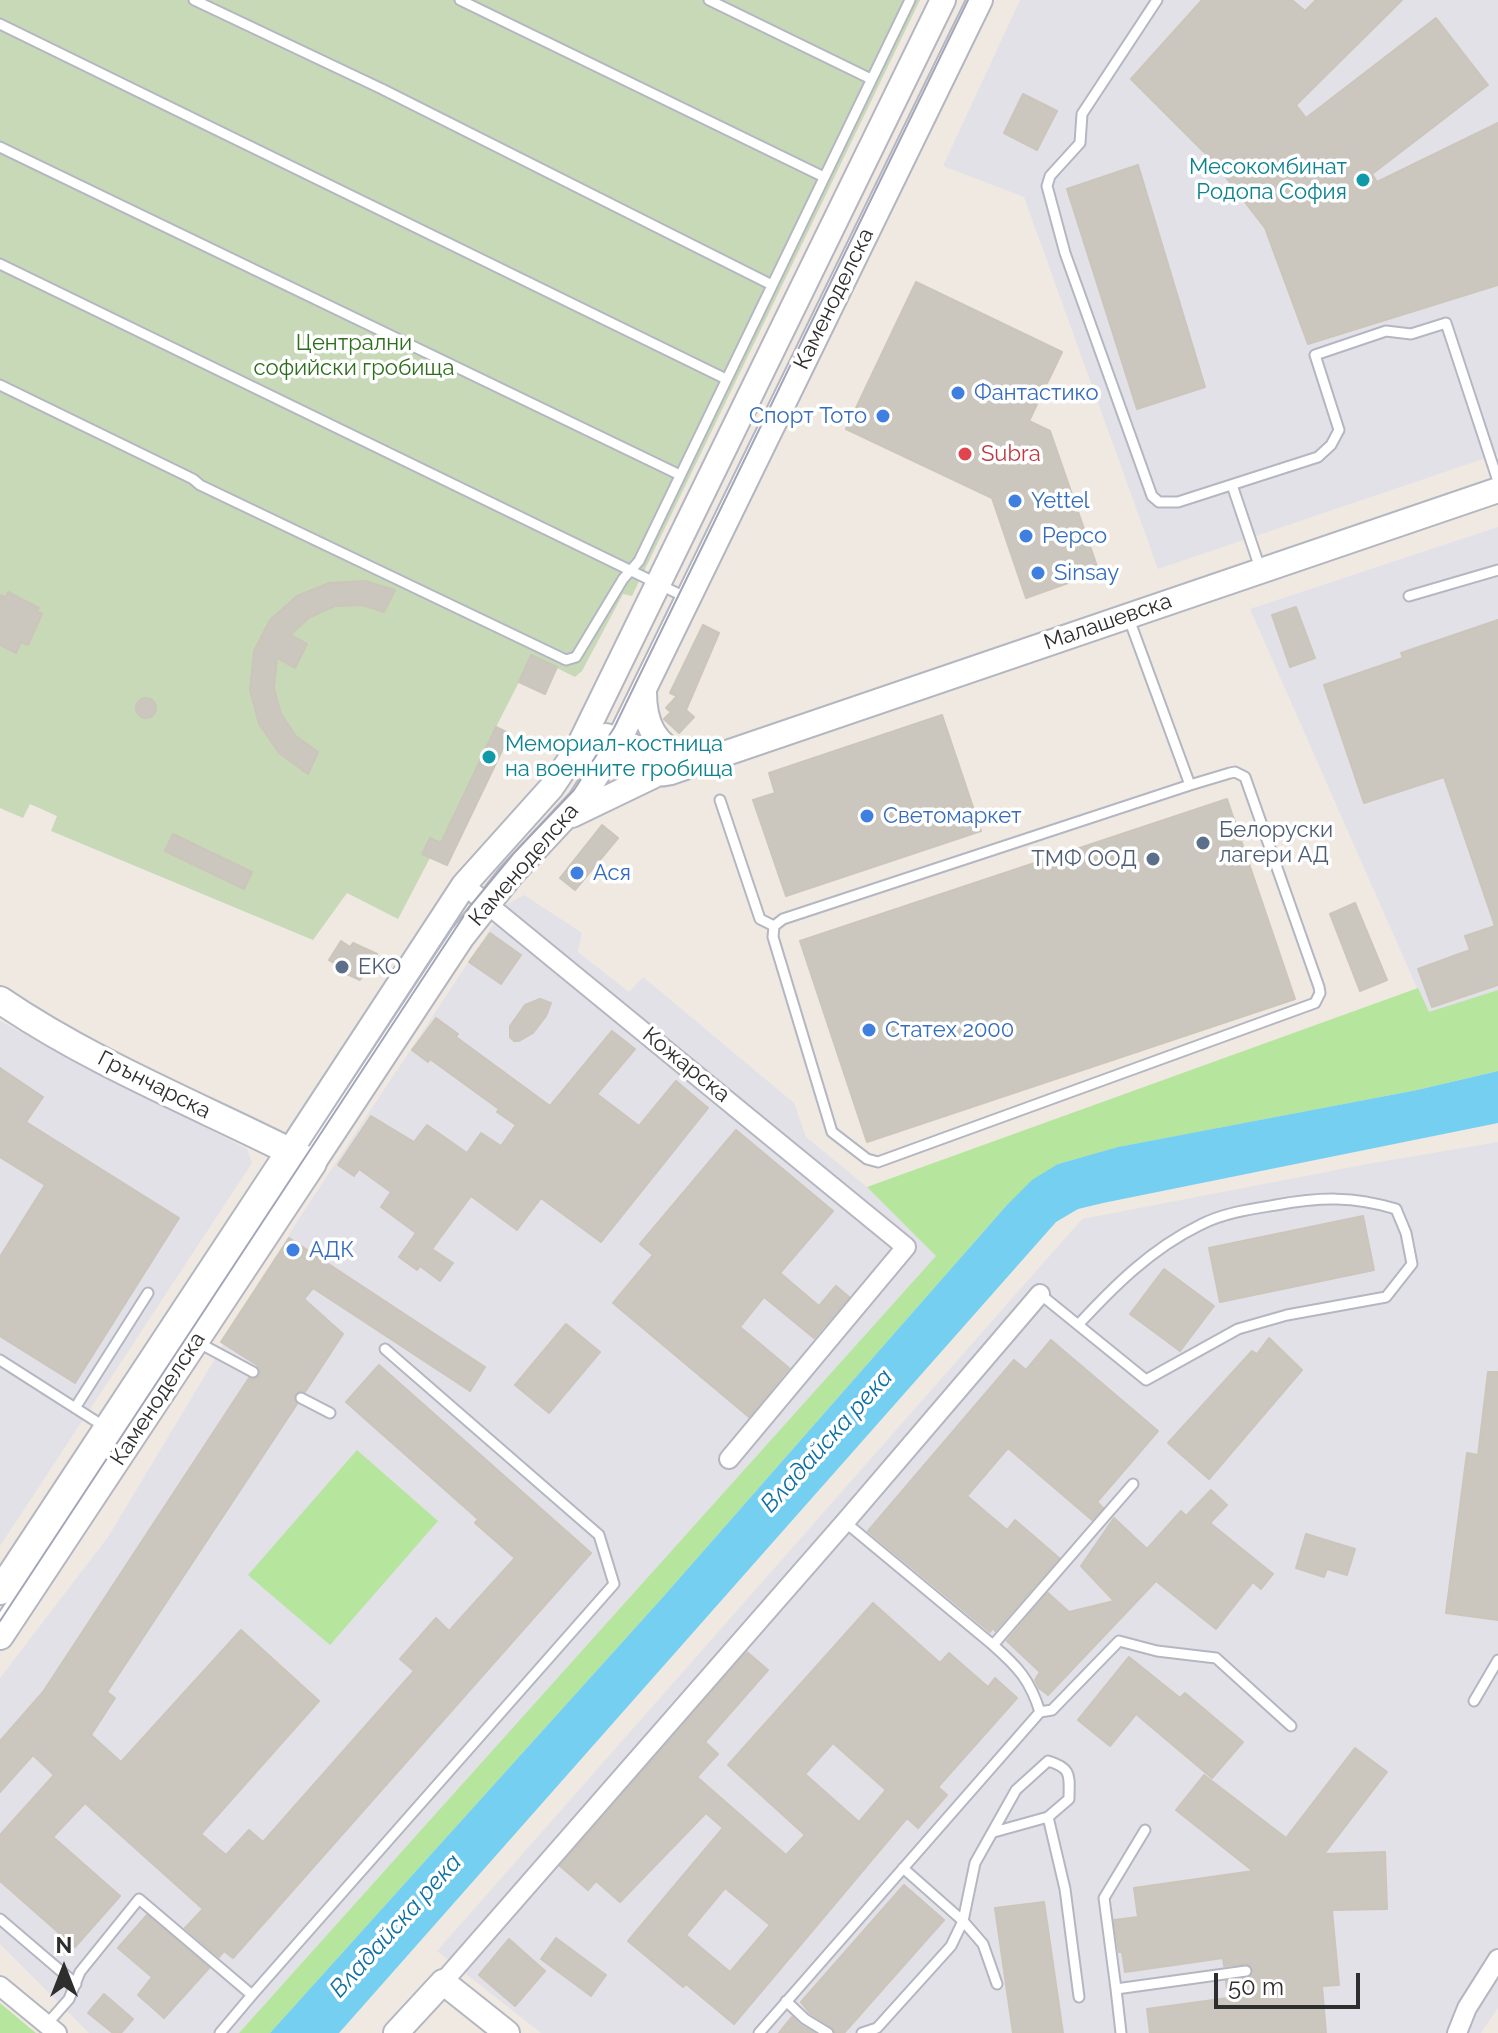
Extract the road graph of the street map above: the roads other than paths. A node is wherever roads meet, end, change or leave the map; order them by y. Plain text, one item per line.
1 (194, 0) edge
2 (460, 0) edge
3 (709, 0) edge
4 (910, 0) edge
5 (943, 0) edge
6 (980, 0) edge
7 (1157, 0) edge
8 (0, 24) edge
9 (871, 79) junction
10 (0, 147) edge
11 (824, 177) junction
12 (0, 264) edge
13 (772, 285) junction
14 (726, 379) junction
15 (0, 385) edge
16 (680, 475) junction
17 (1498, 481) edge
18 (1232, 485) junction
19 (1498, 490) edge
20 (1498, 570) edge
21 (631, 571) junction
22 (1261, 571) junction
23 (660, 584) junction
24 (1409, 596) dead end
25 (688, 598) junction
26 (1128, 615) junction
27 (644, 690) junction
28 (583, 738) junction
29 (612, 751) junction
30 (719, 754) junction
31 (686, 758) junction
32 (653, 776) junction
33 (1190, 785) junction
34 (720, 800) dead end
35 (563, 820) junction
36 (464, 885) junction
37 (487, 903) junction
38 (774, 926) junction
39 (0, 1000) edge
40 (301, 1157) junction
41 (148, 1293) dead end
42 (1040, 1294) joint
43 (1078, 1325) junction
44 (196, 1342) junction
45 (385, 1349) dead end
46 (0, 1360) edge
47 (253, 1372) dead end
48 (301, 1398) dead end
49 (75, 1408) junction
50 (330, 1413) dead end
51 (118, 1435) junction
52 (729, 1459) dead end
53 (1133, 1484) dead end
54 (845, 1522) junction
55 (6, 1600) edge
56 (0, 1636) edge
57 (993, 1645) junction
58 (1498, 1660) edge
59 (1474, 1701) dead end
60 (1040, 1712) junction
61 (1291, 1726) dead end
62 (1048, 1817) junction
63 (1145, 1830) dead end
64 (994, 1832) junction
65 (903, 1868) junction
66 (0, 1919) edge
67 (963, 1921) junction
68 (1498, 1959) edge
69 (1246, 1971) dead end
70 (443, 1982) junction
71 (76, 1984) junction
72 (997, 1984) dead end
73 (0, 1986) edge
74 (1116, 1989) junction
75 (252, 1995) junction
76 (1079, 1997) dead end
77 (786, 2001) junction
78 (52, 2029) edge
79 (220, 2033) edge
80 (396, 2033) edge
81 (507, 2033) edge
82 (759, 2033) edge
83 (828, 2033) edge
84 (862, 2033) edge
85 (1121, 2033) edge
86 (1457, 2033) edge

1 - 13 lane
2 - 11 lane
3 - 9 lane
4 - 9 lane
5 - 23 street, Каменоделска
6 - 25 street, Каменоделска
7 - 18 lane
8 - 14 lane
9 - 11 lane
10 - 16 lane
11 - 13 lane
12 - 21 lane
13 - 14 lane
14 - 16 lane
15 - 21 lane
16 - 21 lane
17 - 18 lane
18 - 22 lane
19 - 22 street, Малашевска
20 - 24 lane
21 - 23 lane
22 - 26 street, Малашевска
23 - 25 lane
23 - 28 street, Каменоделска
25 - 27 street, Каменоделска
26 - 30 street, Малашевска
26 - 33 lane
27 - 29 street, Каменоделска
27 - 31 street
28 - 29 street, Малашевска
28 - 36 street, Каменоделска
29 - 31 street, Малашевска
29 - 32 street, Малашевска
29 - 35 street, Каменоделска
30 - 31 street, Малашевска
30 - 32 street, Малашевска
32 - 35 street
33 - 38 lane
33 - 38 lane
34 - 38 lane
35 - 37 street, Каменоделска
36 - 37 street, Кожарска
36 - 40 street, Каменоделска
37 - 40 street, Каменоделска
37 - 52 street, Кожарска
39 - 40 main road, Грънчарска
40 - 44 main road, Каменоделска
40 - 51 main road, Каменоделска
41 - 49 lane
42 - 43 lane
42 - 54 street
43 - 43 lane
44 - 47 lane
44 - 51 main road, Каменоделска
45 - 75 lane
46 - 49 lane
48 - 50 lane
49 - 51 lane
51 - 55 main road, Каменоделска
53 - 57 lane
54 - 57 lane
54 - 70 street
55 - 56 main road, Каменоделска
57 - 60 lane
58 - 59 lane
60 - 61 lane
60 - 65 lane
62 - 64 lane
62 - 64 lane
62 - 76 lane
63 - 74 lane
64 - 67 lane
65 - 67 lane
65 - 77 lane
66 - 71 lane
67 - 72 lane
67 - 84 lane
68 - 86 street
69 - 74 lane
70 - 80 street
70 - 81 street
71 - 75 lane
71 - 78 lane
73 - 78 street
74 - 85 lane
75 - 79 lane
77 - 82 lane
77 - 83 lane

